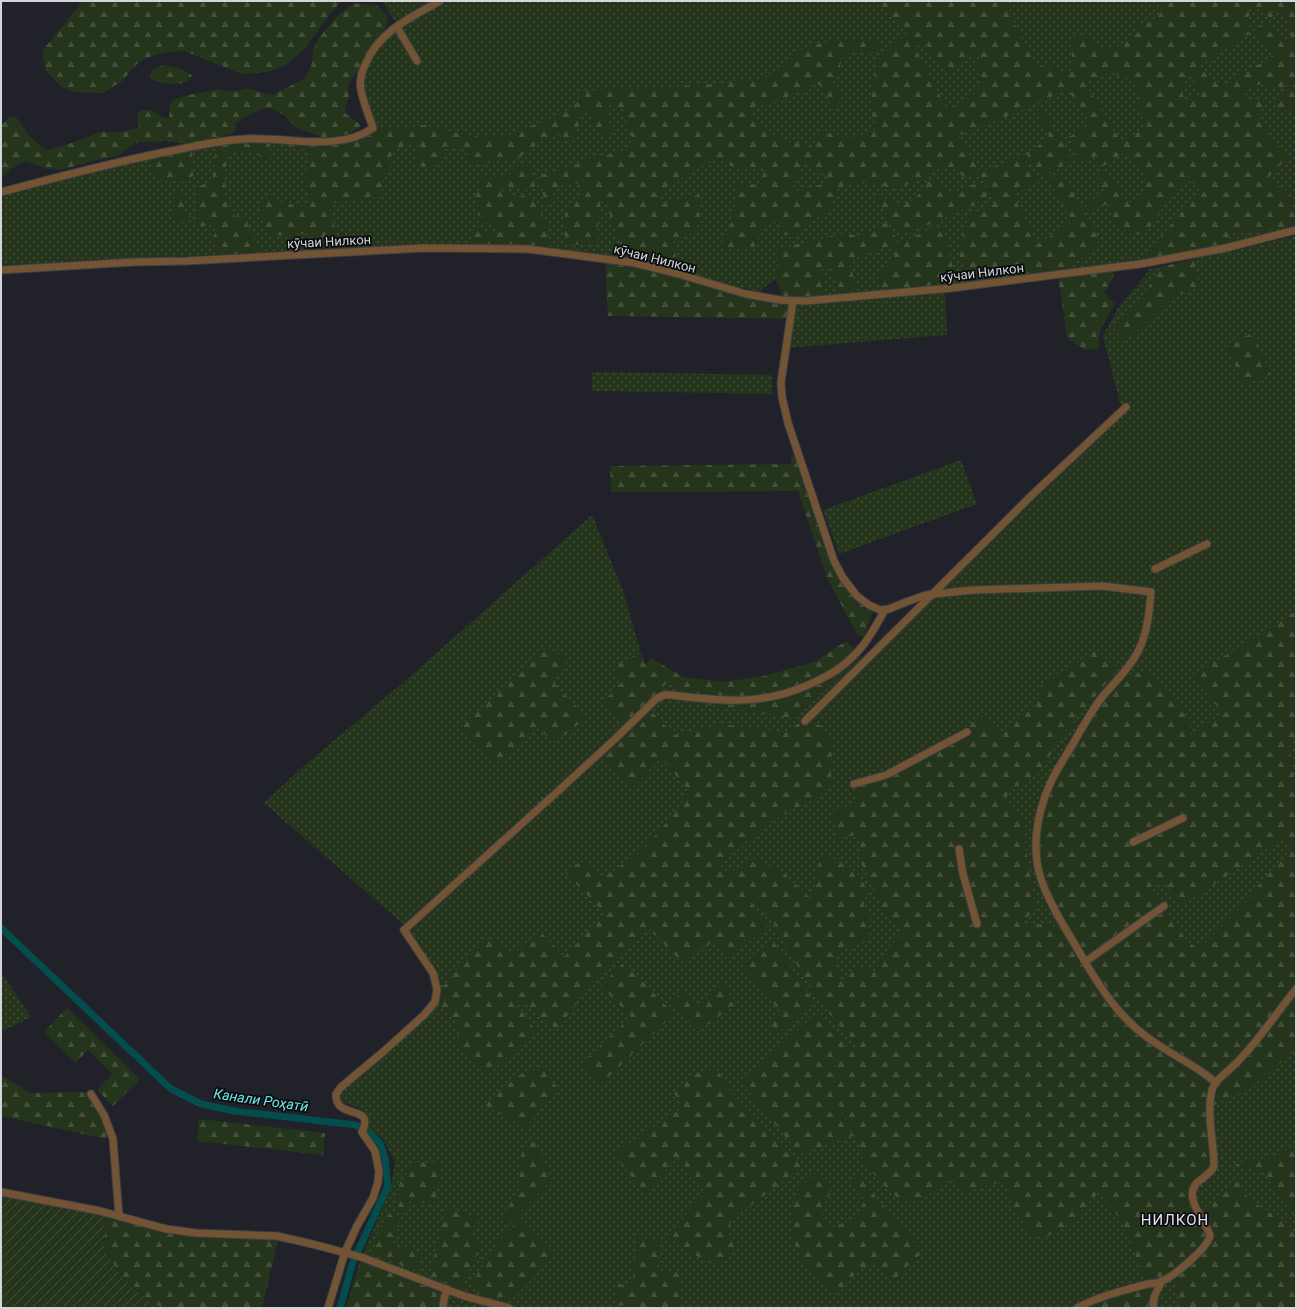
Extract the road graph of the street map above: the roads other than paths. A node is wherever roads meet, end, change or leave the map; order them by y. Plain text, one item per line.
1 (440, 1) edge
2 (397, 27) junction
3 (417, 61) dead end
4 (1, 192) edge
5 (1296, 230) edge
6 (1, 270) edge
7 (793, 301) junction
8 (1126, 407) dead end
9 (1208, 544) dead end
10 (1155, 569) dead end
11 (932, 594) junction
12 (885, 610) junction
13 (805, 721) dead end
14 (967, 732) dead end
15 (854, 784) dead end
16 (1183, 818) dead end
17 (1133, 842) dead end
18 (959, 849) dead end
19 (1164, 906) dead end
20 (977, 924) dead end
21 (1085, 962) junction
22 (1296, 989) edge
23 (1216, 1083) junction
24 (91, 1094) dead end
25 (1, 1192) edge
26 (119, 1216) junction
27 (347, 1253) junction
28 (1162, 1281) junction
29 (447, 1289) junction
30 (328, 1308) edge
31 (443, 1308) edge
32 (509, 1308) edge
33 (1077, 1308) edge
34 (1154, 1308) edge

1 - 2 street
2 - 3 street
2 - 4 street
5 - 7 street, кӯчаи Нилкон
6 - 7 street, кӯчаи Нилкон
7 - 12 street
8 - 11 street
9 - 10 street
11 - 12 street
11 - 13 street
11 - 21 street
12 - 27 street
14 - 15 street
16 - 17 street
18 - 20 street
19 - 21 street
21 - 23 street
22 - 23 street
23 - 28 street
24 - 26 street
25 - 26 street
26 - 27 street
27 - 29 street
27 - 30 street
28 - 33 street
28 - 34 street
29 - 31 street
29 - 32 street

